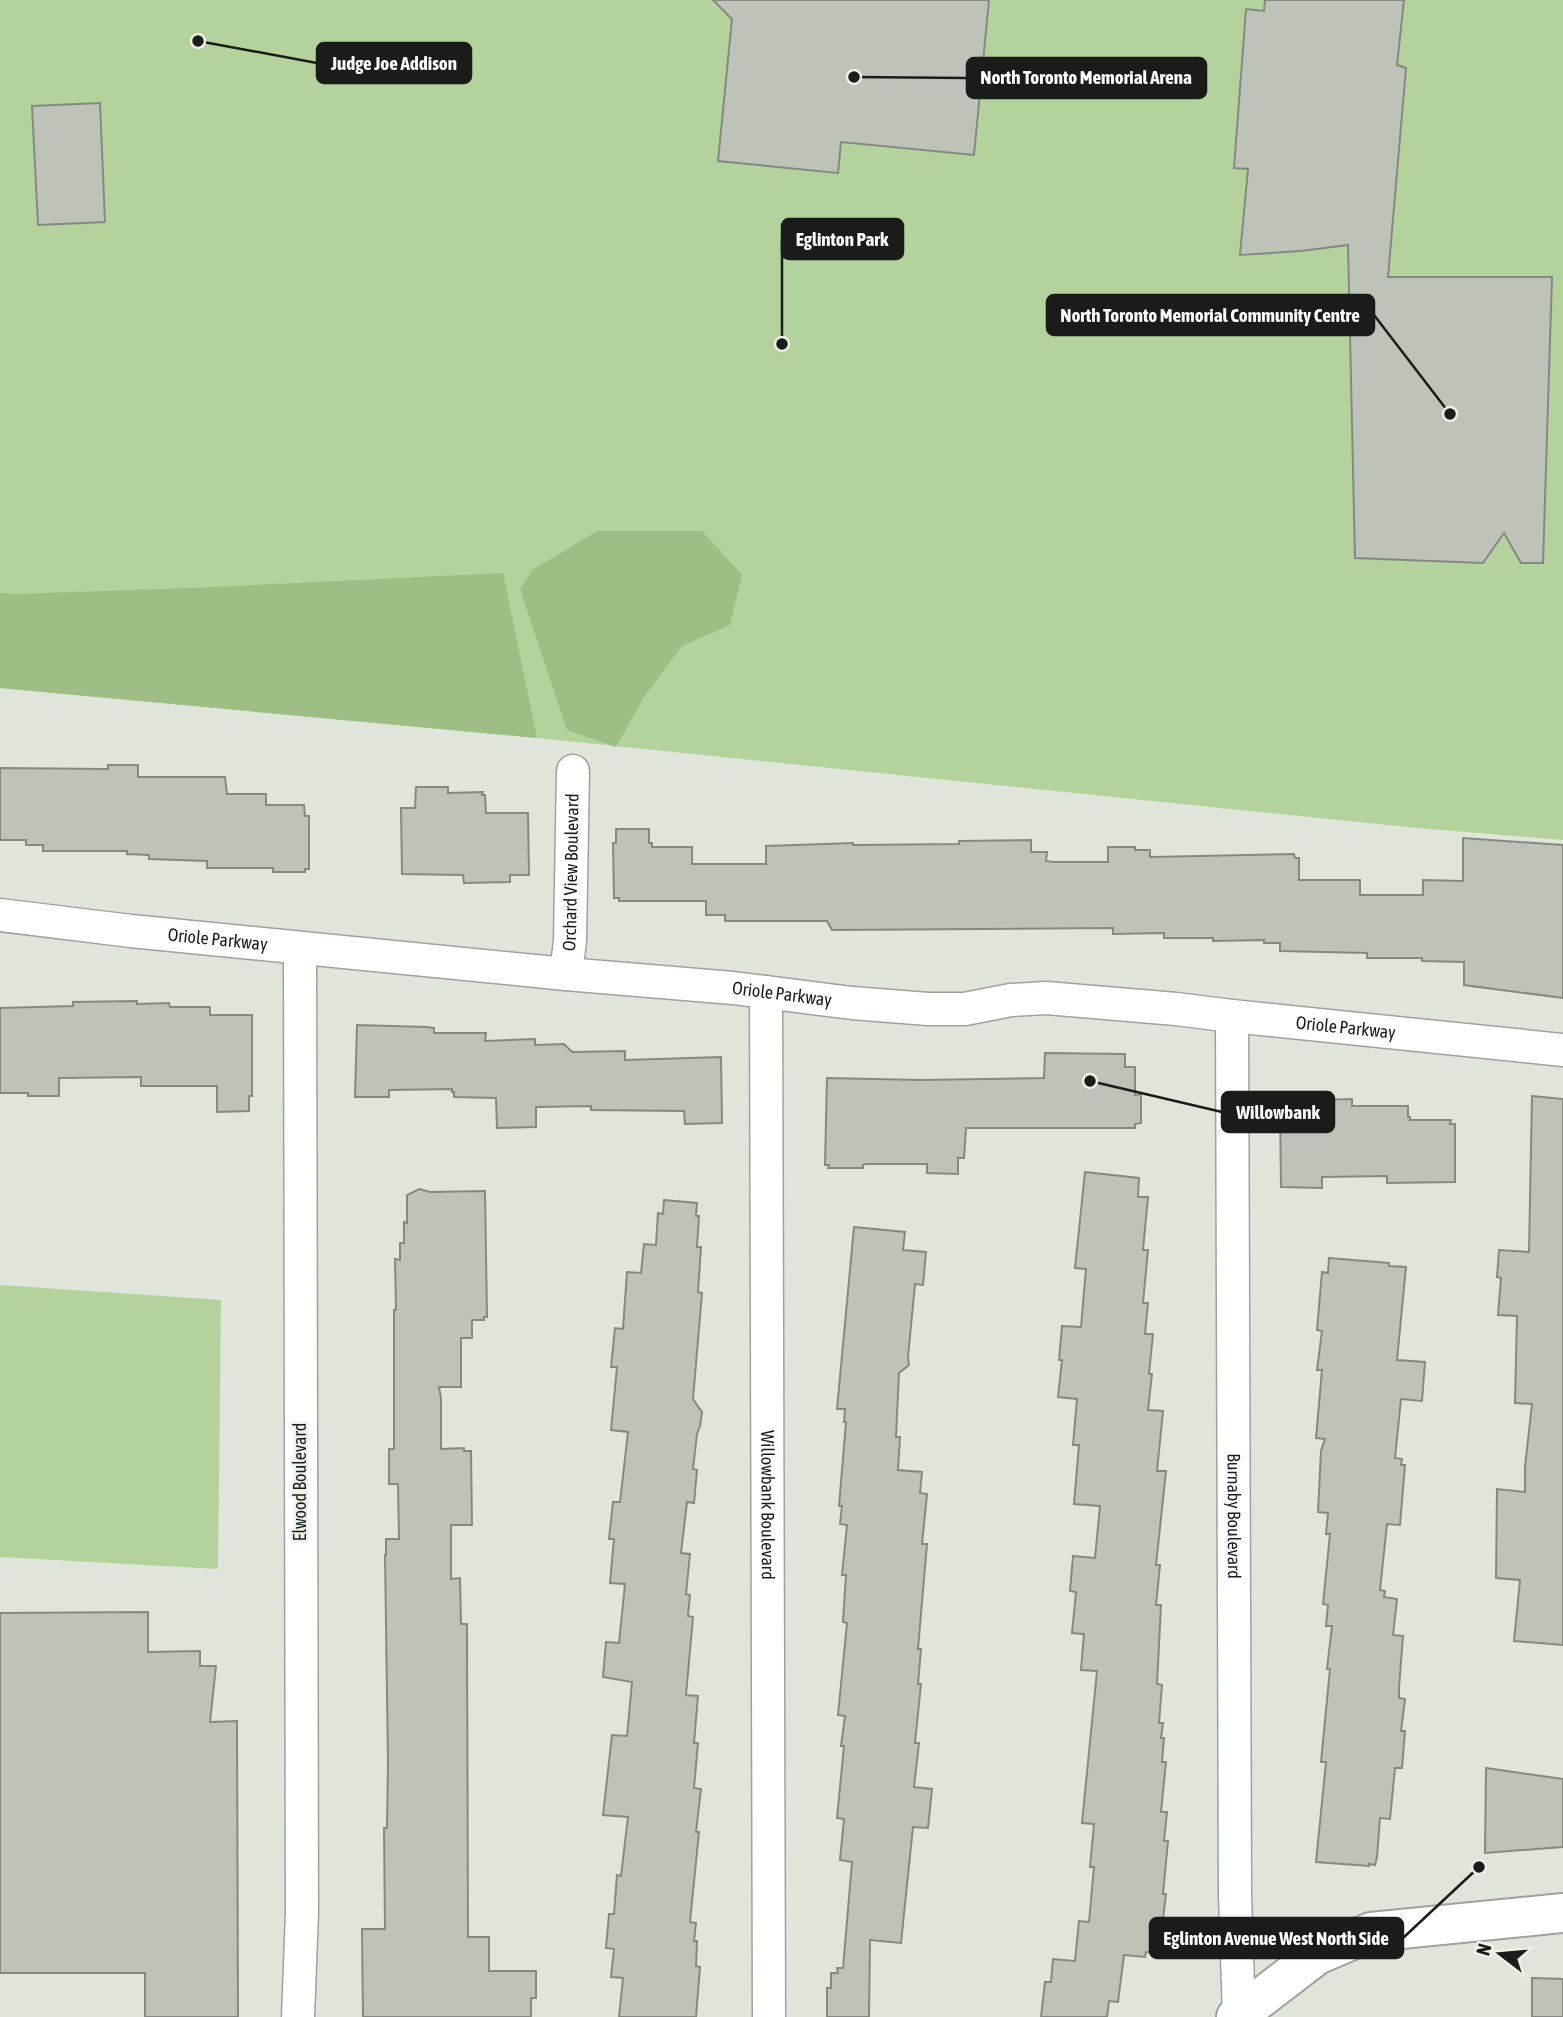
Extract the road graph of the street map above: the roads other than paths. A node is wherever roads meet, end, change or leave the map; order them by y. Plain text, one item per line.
1 (573, 771) dead end
2 (0, 915) edge
3 (300, 948) junction
4 (566, 974) junction
5 (766, 992) junction
6 (1232, 1016) junction
7 (1563, 1050) edge
8 (1563, 1913) edge
9 (1238, 2016) edge
10 (298, 2017) edge
11 (769, 2017) edge

1 - 4 street, Orchard View Boulevard
2 - 3 street, Oriole Parkway
3 - 4 street, Oriole Parkway
3 - 10 street, Elwood Boulevard
4 - 5 street, Oriole Parkway
5 - 6 street, Oriole Parkway
5 - 11 street, Willowbank Boulevard
6 - 7 street, Oriole Parkway
6 - 9 street, Burnaby Boulevard
8 - 9 main road

